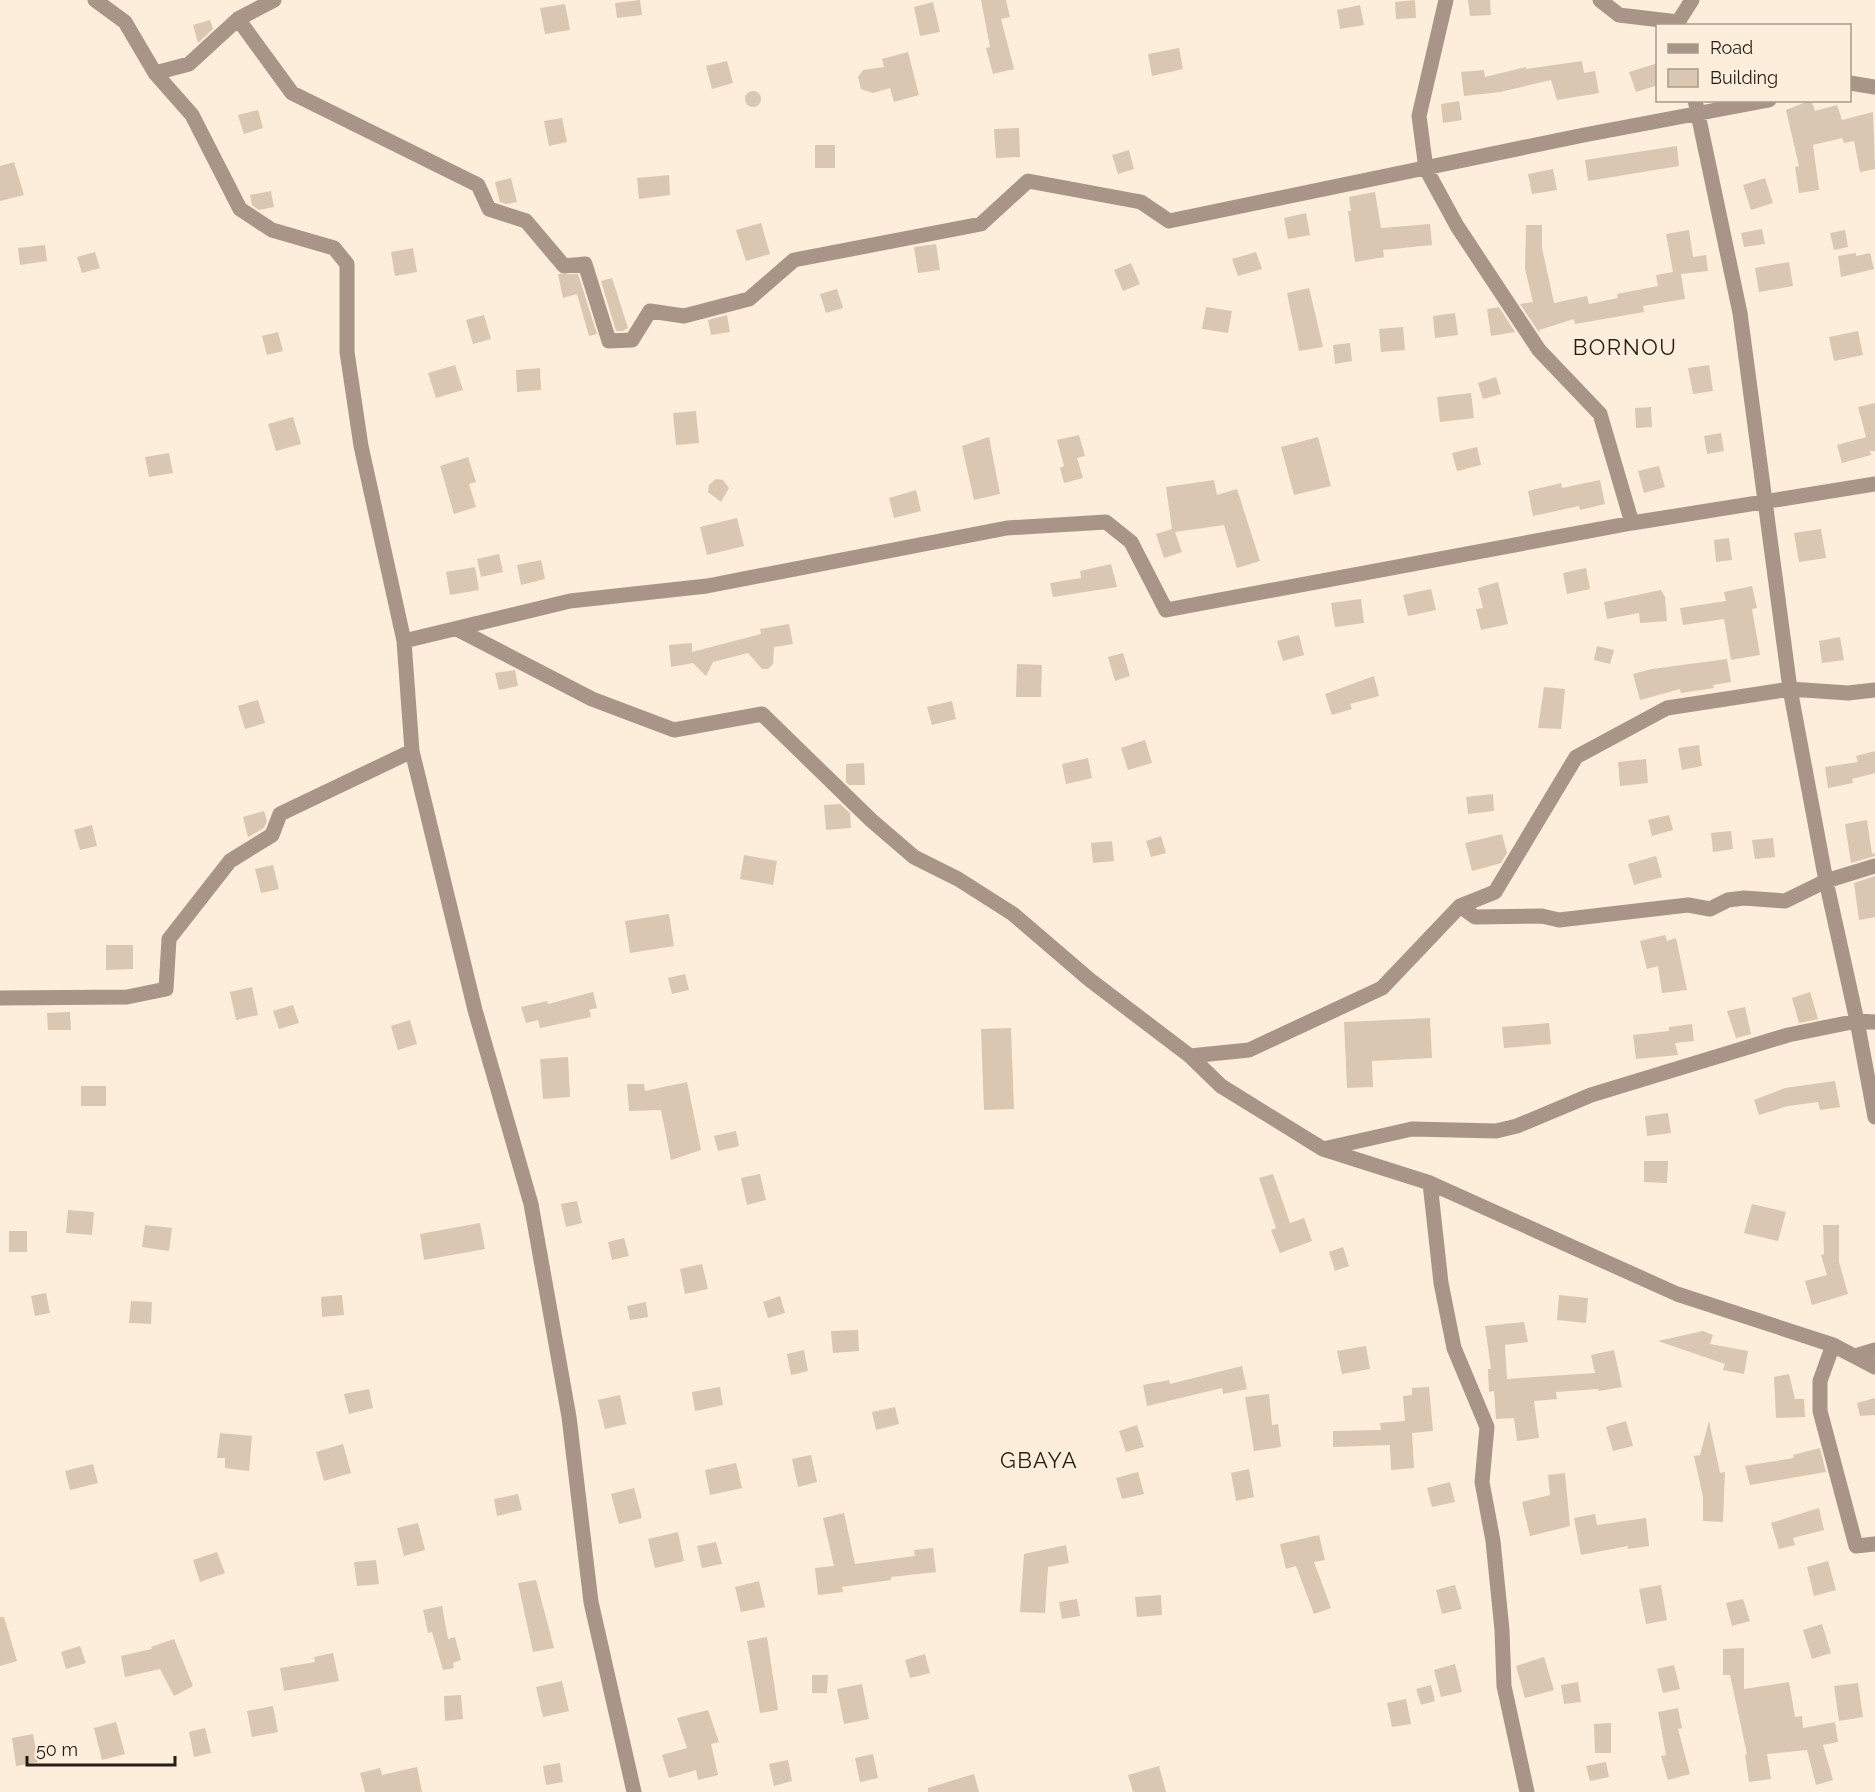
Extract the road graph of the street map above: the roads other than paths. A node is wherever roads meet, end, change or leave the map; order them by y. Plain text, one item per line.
1 (95, 0) edge
2 (274, 0) edge
3 (1446, 0) edge
4 (1600, 0) edge
5 (1677, 0) edge
6 (1692, 0) edge
7 (238, 19) junction
8 (1679, 23) edge
9 (155, 73) junction
10 (1851, 83) edge
11 (1875, 87) edge
12 (1751, 102) edge
13 (1697, 108) edge
14 (1426, 169) junction
15 (1875, 484) edge
16 (1764, 502) junction
17 (1632, 523) junction
18 (457, 629) junction
19 (404, 641) junction
20 (1791, 689) junction
21 (1875, 690) edge
22 (412, 751) junction
23 (1875, 866) edge
24 (1826, 881) junction
25 (1460, 906) junction
26 (0, 998) edge
27 (1857, 1021) junction
28 (1875, 1022) edge
29 (1190, 1056) junction
30 (1875, 1117) edge
31 (1323, 1149) junction
32 (1430, 1184) junction
33 (1833, 1345) junction
34 (1875, 1350) edge
35 (1855, 1356) junction
36 (1875, 1367) edge
37 (1875, 1544) edge
38 (634, 1792) edge
39 (1527, 1792) edge

1 - 9 street
2 - 7 street
3 - 14 street
4 - 8 street
5 - 8 street
6 - 8 street
7 - 9 street
7 - 14 street
9 - 19 street
10 - 11 street
12 - 13 street
13 - 14 street
13 - 16 street
14 - 17 street
15 - 16 street
16 - 17 street
16 - 20 street
17 - 18 street
18 - 19 street
18 - 29 street
19 - 22 street
20 - 21 street
20 - 24 street
20 - 25 street
22 - 26 street
22 - 38 street
23 - 24 street
24 - 25 street
24 - 27 street
25 - 29 street
27 - 28 street
27 - 30 street
27 - 31 street
29 - 31 street
31 - 32 street
32 - 33 street
32 - 39 street
33 - 35 street
33 - 37 street
34 - 35 street
35 - 36 street

